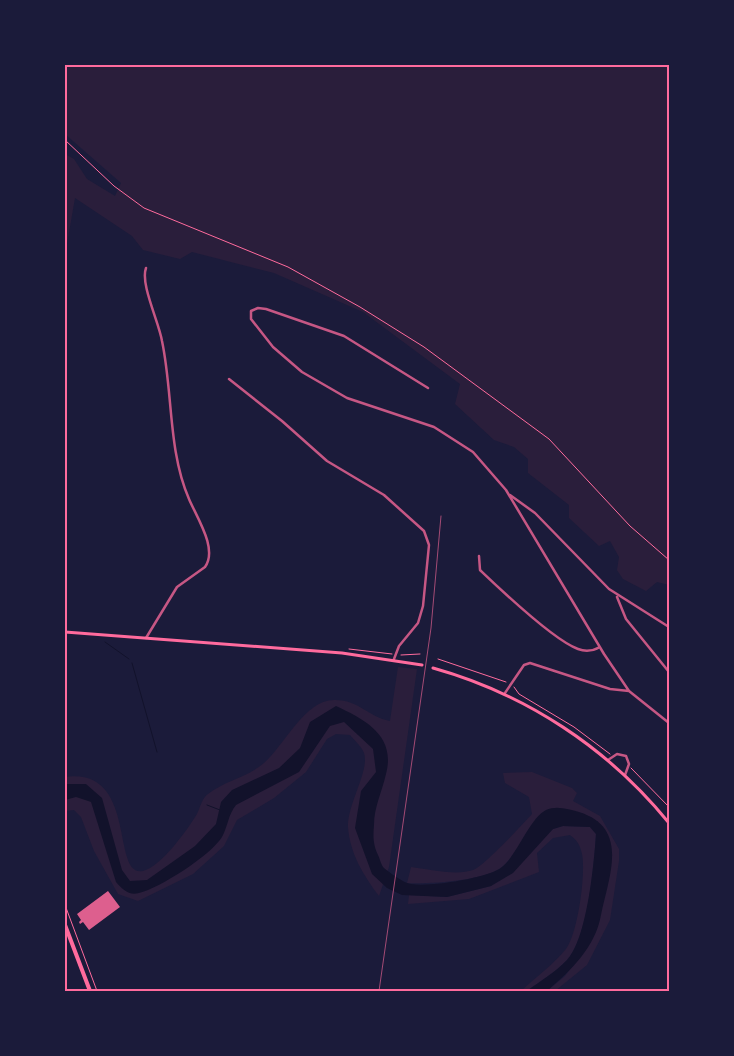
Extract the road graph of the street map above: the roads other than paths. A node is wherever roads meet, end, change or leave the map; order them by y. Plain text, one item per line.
1 (146, 268) dead end
2 (228, 379) dead end
3 (428, 388) dead end
4 (508, 494) junction
5 (479, 556) dead end
6 (617, 596) junction
7 (669, 627) edge
8 (65, 632) edge
9 (146, 638) junction
10 (600, 647) junction
11 (394, 659) junction
12 (422, 665) dead end
13 (433, 668) dead end
14 (669, 672) edge
15 (629, 691) junction
16 (505, 694) junction
17 (669, 722) edge
18 (608, 760) junction
19 (625, 774) junction
20 (669, 823) edge
21 (65, 925) edge
22 (90, 991) edge

1 - 9 street
2 - 11 street
3 - 4 street
4 - 6 street
4 - 10 street
5 - 10 street
6 - 7 street
6 - 14 street
8 - 9 main road
9 - 11 main road
10 - 15 street
11 - 12 main road
13 - 16 main road
15 - 16 street
15 - 17 street
16 - 18 main road
18 - 19 main road
18 - 19 street
19 - 20 main road
21 - 22 main road

